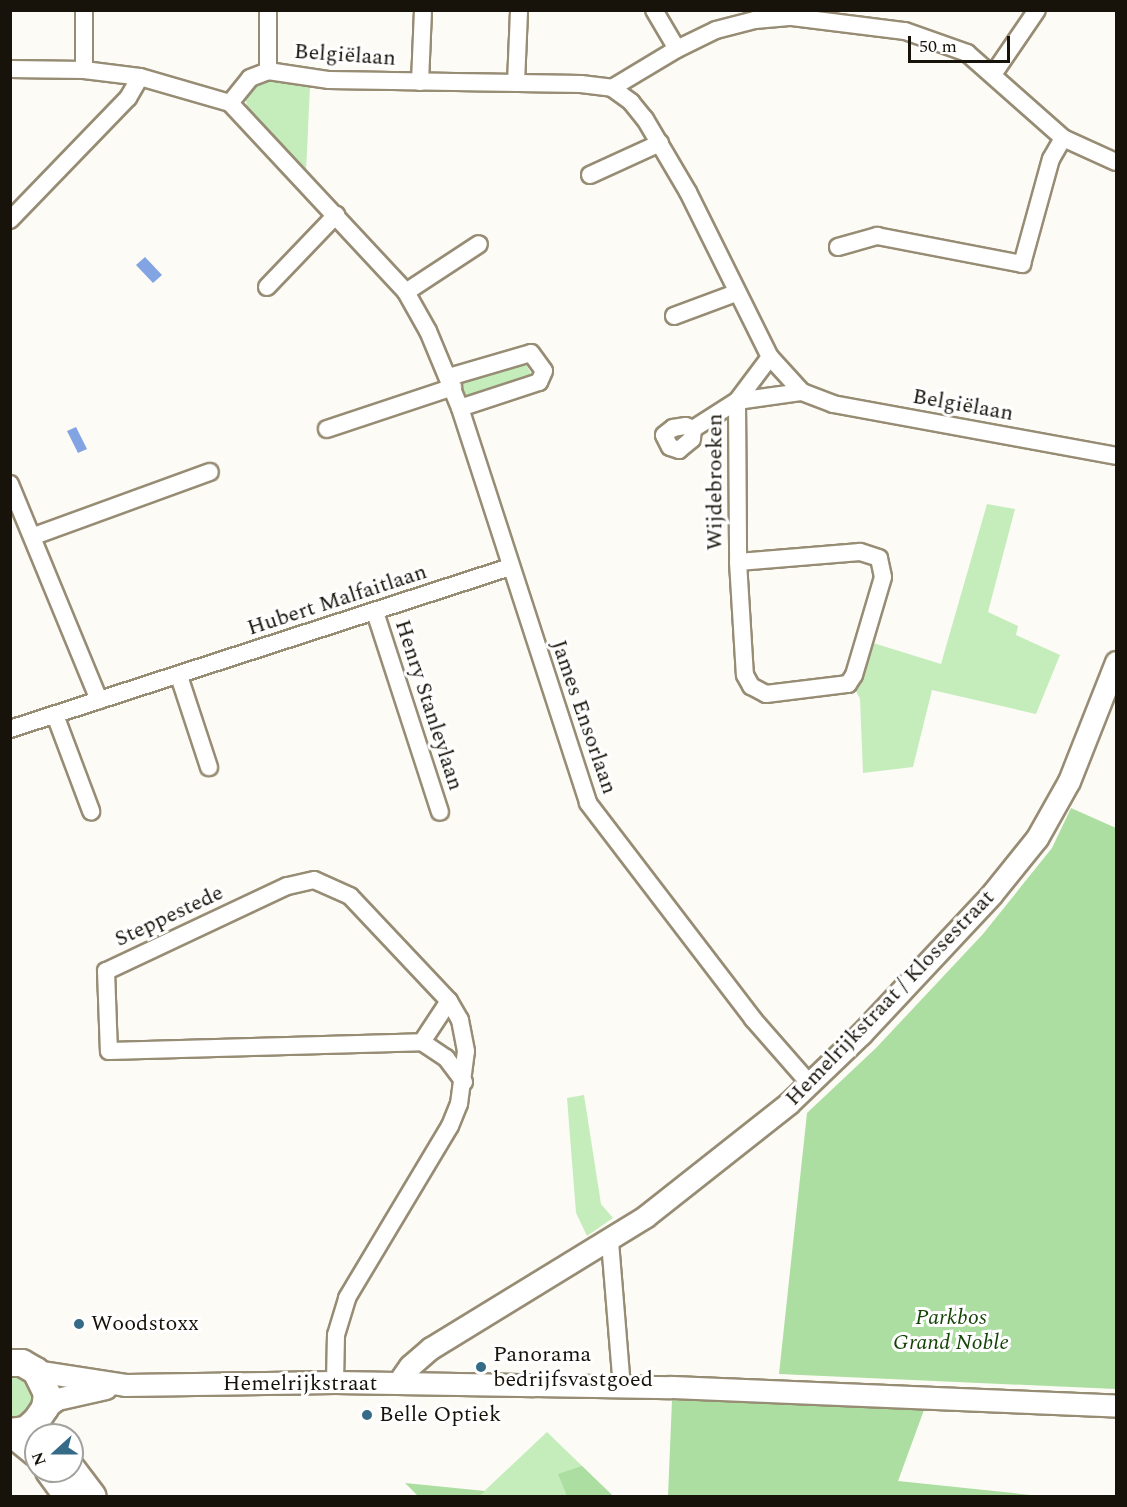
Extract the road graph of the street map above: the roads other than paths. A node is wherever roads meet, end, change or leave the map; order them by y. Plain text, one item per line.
1 (84, 10) edge
2 (268, 10) edge
3 (423, 10) edge
4 (519, 10) edge
5 (654, 10) edge
6 (1037, 10) edge
7 (677, 49) junction
8 (10, 69) edge
9 (84, 70) junction
10 (268, 71) junction
11 (994, 73) junction
12 (140, 77) junction
13 (420, 82) junction
14 (516, 83) junction
15 (612, 88) junction
16 (235, 107) junction
17 (1063, 138) junction
18 (660, 143) junction
19 (1116, 162) edge
20 (590, 175) dead end
21 (336, 215) junction
22 (10, 220) edge
23 (479, 244) dead end
24 (838, 247) dead end
25 (267, 287) dead end
26 (406, 292) junction
27 (736, 292) junction
28 (674, 316) dead end
29 (770, 357) junction
30 (451, 382) junction
31 (802, 393) junction
32 (737, 401) junction
33 (460, 408) junction
34 (327, 429) dead end
35 (693, 429) dead end
36 (1116, 456) edge
37 (210, 472) dead end
38 (10, 484) edge
39 (34, 536) junction
40 (738, 562) junction
41 (510, 567) junction
42 (375, 612) junction
43 (1116, 662) edge
44 (179, 676) junction
45 (99, 700) junction
46 (55, 715) junction
47 (10, 729) edge
48 (209, 767) dead end
49 (91, 811) dead end
50 (440, 812) dead end
51 (449, 1001) junction
52 (422, 1042) junction
53 (464, 1082) junction
54 (810, 1084) junction
55 (610, 1242) junction
56 (10, 1363) edge
57 (36, 1371) junction
58 (335, 1382) junction
59 (398, 1383) junction
60 (125, 1385) junction
61 (622, 1387) junction
62 (1116, 1406) edge
63 (43, 1421) edge
64 (11, 1433) edge
65 (24, 1443) edge
66 (58, 1483) edge
67 (82, 1483) edge
68 (68, 1497) edge
69 (92, 1497) edge

1 - 9 street
2 - 10 street, Belgiëlaan
3 - 13 street, Belgiëlaan
4 - 14 street
5 - 7 street
6 - 11 street
7 - 11 street
7 - 15 street
8 - 9 street
9 - 12 street
10 - 13 street, Belgiëlaan
10 - 16 street, Belgiëlaan
11 - 17 street
12 - 16 street
12 - 22 street
13 - 14 street, Belgiëlaan
14 - 15 street, Belgiëlaan
15 - 18 street, Belgiëlaan
16 - 21 street, James Ensorlaan
17 - 19 street
17 - 24 street
18 - 20 street
18 - 27 street, Belgiëlaan
21 - 25 street
21 - 26 street, James Ensorlaan
23 - 26 street
26 - 30 street, James Ensorlaan
27 - 28 street
27 - 29 street, Belgiëlaan
29 - 31 street, Belgiëlaan
29 - 32 street, Belgiëlaan
30 - 33 street, James Ensorlaan
30 - 33 street
30 - 34 street
31 - 32 street, Belgiëlaan
31 - 36 street, Belgiëlaan
32 - 35 street, Belgiëlaan
32 - 40 street, Wijdebroeken
33 - 41 street, James Ensorlaan
37 - 39 street
38 - 39 street
39 - 45 street
40 - 40 street, Wijdebroeken
41 - 42 street, Hubert Malfaitlaan
41 - 54 street, James Ensorlaan
42 - 44 street, Hubert Malfaitlaan
42 - 50 street, Henry Stanleylaan
43 - 54 street, Hemelrijkstraat / Klossestraat
44 - 45 street, Hubert Malfaitlaan
44 - 48 street
45 - 46 street, Hubert Malfaitlaan
46 - 47 street, Hubert Malfaitlaan
46 - 49 street
51 - 52 street
51 - 52 street, Steppestede
51 - 53 street, Steppestede
52 - 53 street
53 - 58 street, Steppestede
54 - 55 street, Hemelrijkstraat / Klossestraat
55 - 59 street, Hemelrijkstraat
55 - 61 street
56 - 57 main road
57 - 60 street, Hemelrijkstraat
57 - 63 main road
58 - 59 street, Hemelrijkstraat
58 - 60 street, Hemelrijkstraat
59 - 61 street
60 - 63 street, Hemelrijkstraat
61 - 62 street
63 - 64 main road
64 - 65 main road
66 - 68 main road
67 - 69 main road

